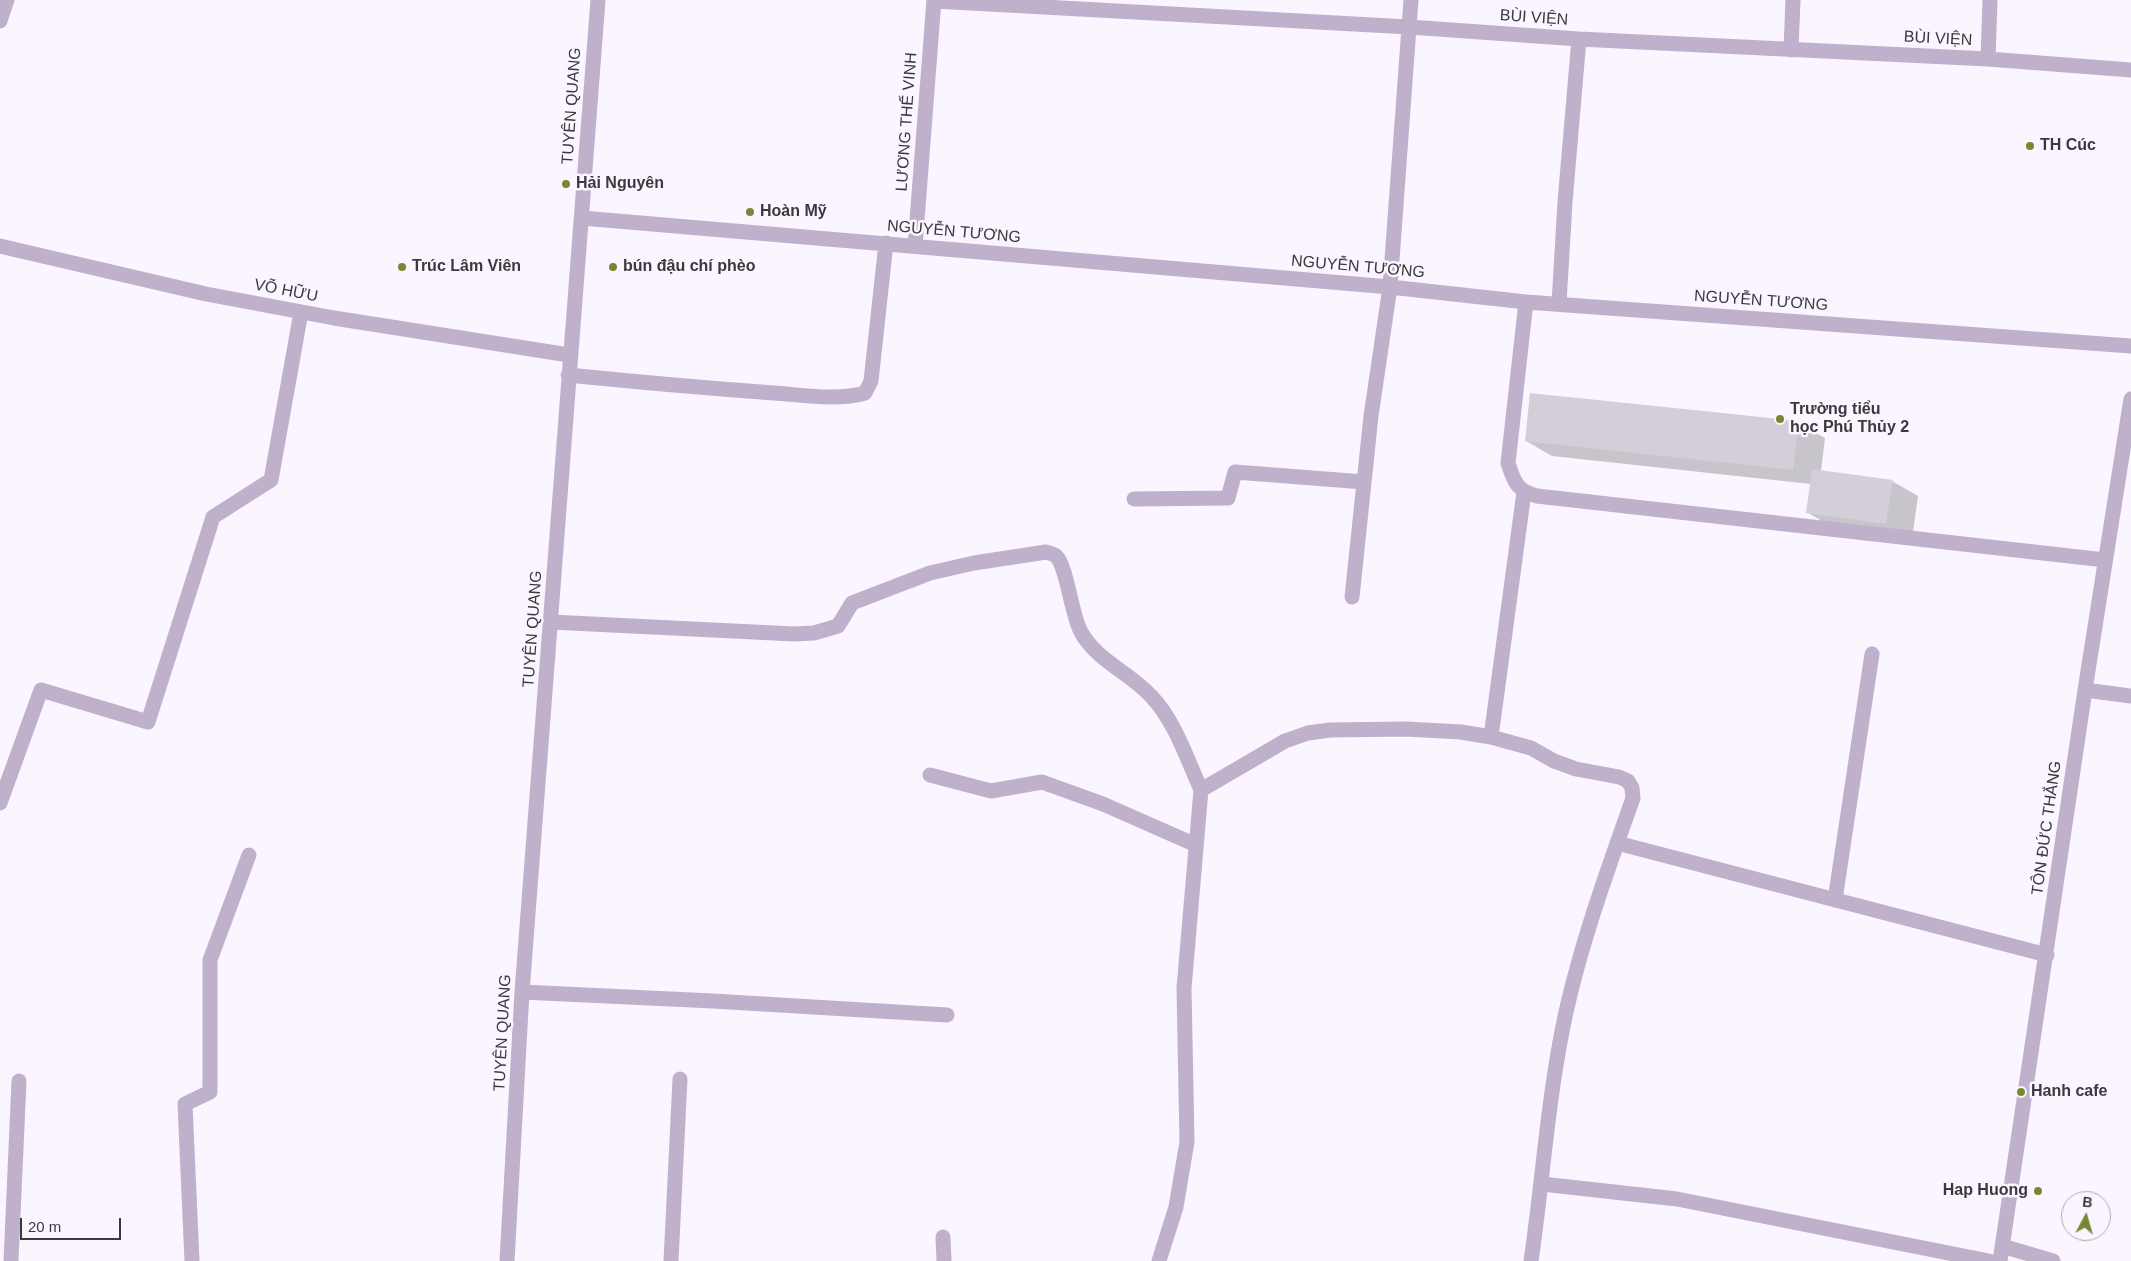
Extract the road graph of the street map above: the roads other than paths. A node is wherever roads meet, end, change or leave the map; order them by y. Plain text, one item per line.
1 (6, 0) edge
2 (598, 0) edge
3 (1411, 0) edge
4 (1793, 0) edge
5 (1990, 0) edge
6 (934, 1) edge
7 (0, 21) edge
8 (1409, 27) junction
9 (1579, 39) junction
10 (1791, 50) junction
11 (1988, 59) junction
12 (2131, 70) edge
13 (582, 218) junction
14 (886, 243) junction
15 (0, 246) edge
16 (915, 246) junction
17 (1390, 287) junction
18 (1526, 302) junction
19 (1558, 303) junction
20 (301, 312) junction
21 (2131, 346) edge
22 (569, 355) junction
23 (568, 375) junction
24 (2131, 400) edge
25 (1364, 482) junction
26 (1524, 492) junction
27 (1134, 499) dead end
28 (2105, 560) junction
29 (1352, 598) dead end
30 (551, 622) junction
31 (1872, 654) dead end
32 (2085, 690) junction
33 (2131, 696) edge
34 (1491, 737) junction
35 (930, 775) dead end
36 (1201, 790) junction
37 (0, 803) edge
38 (1617, 843) junction
39 (1196, 845) junction
40 (249, 855) dead end
41 (1835, 900) junction
42 (2047, 955) junction
43 (522, 992) junction
44 (947, 1015) dead end
45 (680, 1080) dead end
46 (19, 1081) dead end
47 (1542, 1184) junction
48 (943, 1237) dead end
49 (2001, 1254) edge
50 (10, 1261) edge
51 (192, 1261) edge
52 (507, 1261) edge
53 (671, 1261) edge
54 (944, 1261) edge
55 (1159, 1261) edge
56 (1531, 1261) edge
57 (1989, 1261) edge
58 (2053, 1261) edge

1 - 7 street
2 - 13 street, TUYÊN QUANG
3 - 8 street
4 - 10 street
5 - 11 street
6 - 8 street, BÙI VIỆN
6 - 16 street, LƯƠNG THẾ VINH
8 - 9 street, BÙI VIỆN
8 - 17 street
9 - 10 street, BÙI VIỆN
9 - 19 street
10 - 11 street, BÙI VIỆN
11 - 12 street, BÙI VIỆN
13 - 14 street, NGUYỄN TƯƠNG
13 - 22 street, TUYÊN QUANG
14 - 16 street, NGUYỄN TƯƠNG
14 - 23 street
15 - 20 street, VÕ HỮU
16 - 17 street, NGUYỄN TƯƠNG
17 - 18 street, NGUYỄN TƯƠNG
17 - 25 street
18 - 19 street, NGUYỄN TƯƠNG
18 - 26 street
19 - 21 street, NGUYỄN TƯƠNG
20 - 22 street, VÕ HỮU
20 - 37 street
22 - 23 street, TUYÊN QUANG
23 - 30 street, TUYÊN QUANG
24 - 28 street, TÔN ĐỨC THẮNG
25 - 27 street
25 - 29 street
26 - 28 street
26 - 34 street
28 - 32 street, TÔN ĐỨC THẮNG
30 - 36 street
30 - 43 street, TUYÊN QUANG
31 - 41 street
32 - 33 street
32 - 42 street, TÔN ĐỨC THẮNG
34 - 36 street
34 - 38 street
35 - 39 street
36 - 39 street
38 - 41 street
38 - 47 street
39 - 55 street
40 - 51 street
41 - 42 street
42 - 49 street, TÔN ĐỨC THẮNG
43 - 44 street
43 - 52 street, TUYÊN QUANG
45 - 53 street
46 - 50 street
47 - 56 street
47 - 57 street
48 - 54 street
49 - 58 street

